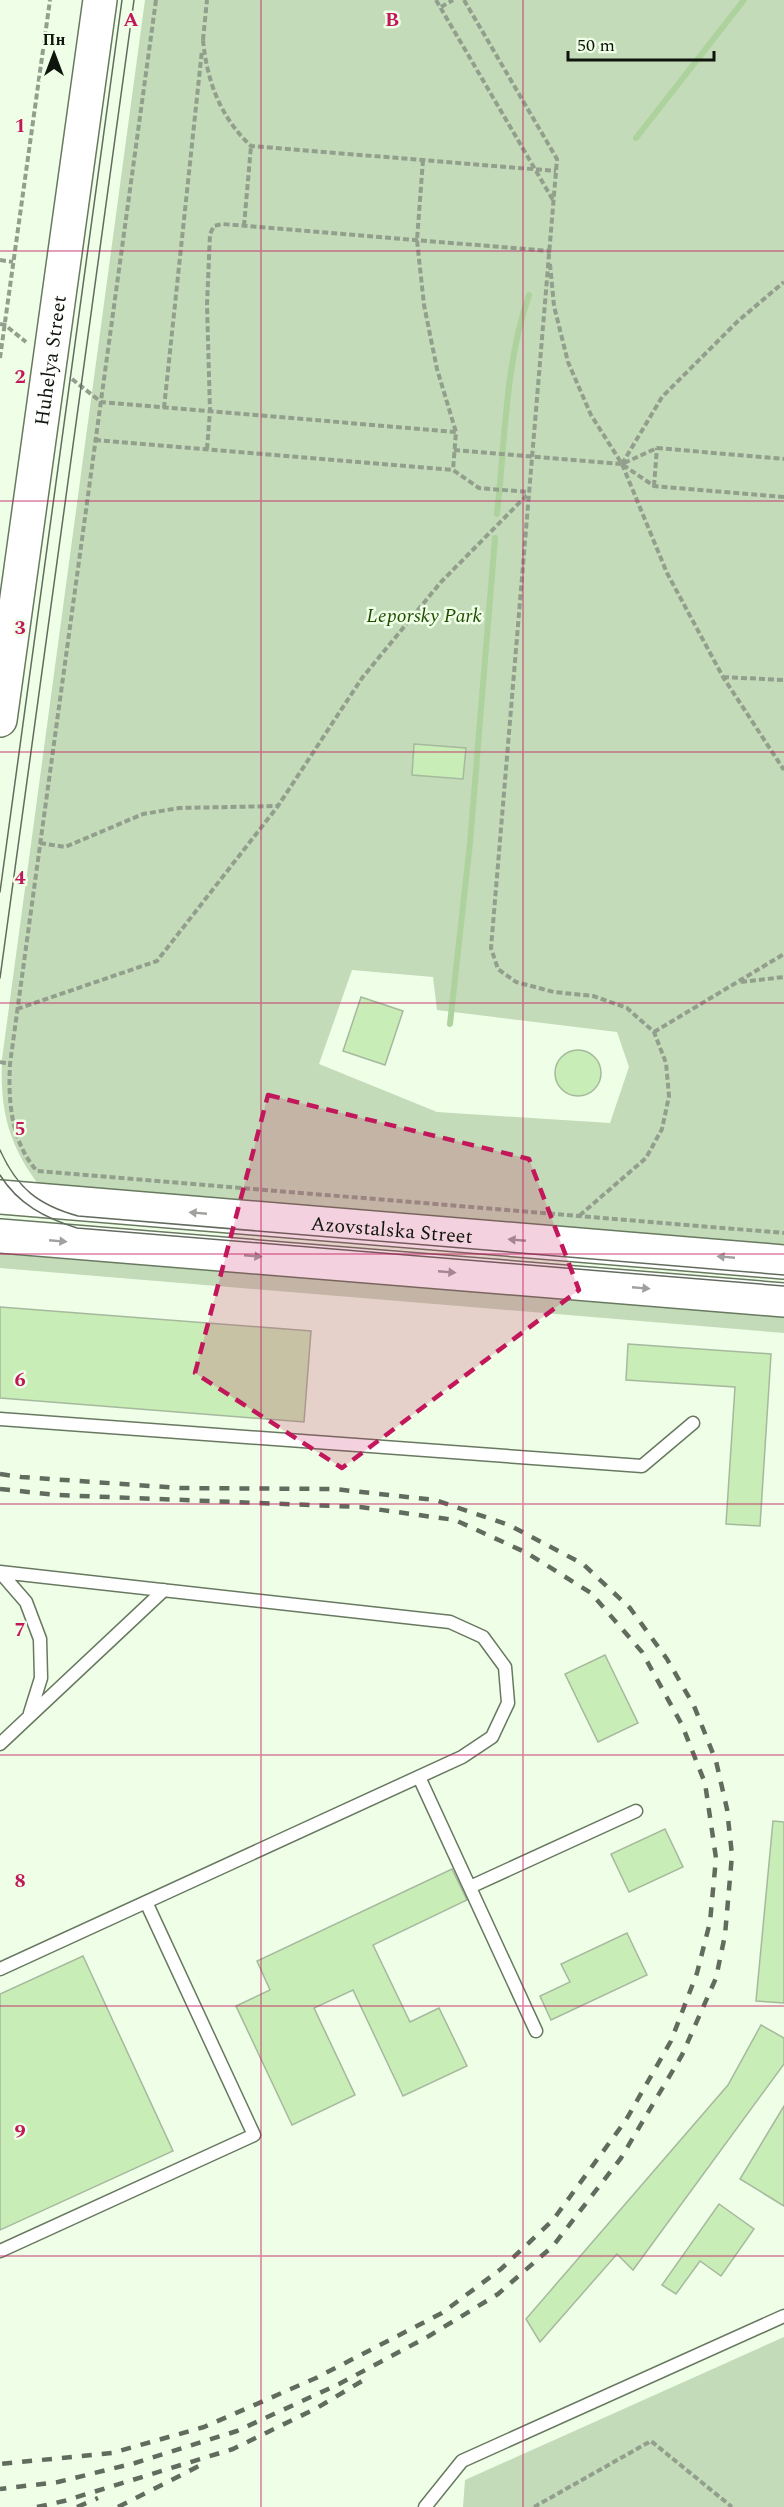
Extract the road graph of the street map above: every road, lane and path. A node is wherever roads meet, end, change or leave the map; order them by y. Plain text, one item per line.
1 (50, 0) edge
2 (100, 0) edge
3 (156, 0) edge
4 (207, 0) edge
5 (436, 0) edge
6 (453, 0) edge
7 (464, 0) edge
8 (441, 7) junction
9 (203, 40) junction
10 (251, 146) junction
11 (423, 160) junction
12 (535, 169) junction
13 (556, 171) junction
14 (553, 201) junction
15 (244, 226) junction
16 (417, 240) junction
17 (549, 251) junction
18 (0, 260) edge
19 (14, 262) junction
20 (784, 282) edge
21 (2, 325) edge
22 (0, 358) edge
23 (100, 402) junction
24 (164, 408) junction
25 (210, 411) junction
26 (456, 432) junction
27 (95, 440) junction
28 (657, 448) junction
29 (207, 449) junction
30 (454, 450) junction
31 (532, 457) junction
32 (784, 459) edge
33 (622, 464) junction
34 (453, 470) junction
35 (654, 486) junction
36 (529, 492) junction
37 (784, 497) edge
38 (723, 677) junction
39 (784, 680) edge
40 (0, 720) edge
41 (784, 770) edge
42 (278, 806) junction
43 (40, 843) junction
44 (784, 954) edge
45 (784, 977) edge
46 (737, 982) junction
47 (17, 1009) junction
48 (654, 1032) junction
49 (0, 1062) edge
50 (10, 1064) junction
51 (0, 1197) edge
52 (578, 1216) junction
53 (784, 1233) edge
54 (0, 1236) edge
55 (784, 1262) edge
56 (784, 1300) edge
57 (0, 1419) edge
58 (693, 1423) dead end
59 (0, 1572) edge
60 (164, 1590) junction
61 (30, 1716) junction
62 (0, 1744) edge
63 (419, 1777) junction
64 (636, 1811) dead end
65 (470, 1887) junction
66 (146, 1902) junction
67 (0, 1969) edge
68 (536, 2031) dead end
69 (0, 2251) edge
70 (784, 2316) edge
71 (425, 2507) edge
72 (534, 2507) edge
73 (732, 2507) edge

1 - 19 path
2 - 40 street, Huhelya Street
3 - 23 path
4 - 9 path
5 - 8 path
6 - 8 path
7 - 13 path
8 - 12 path
9 - 10 path
9 - 24 path
10 - 11 path
10 - 15 path
11 - 12 path
11 - 16 path
12 - 13 path
12 - 14 path
13 - 14 path
14 - 17 path
15 - 16 path
15 - 25 path
16 - 17 path
16 - 26 path
17 - 31 path
17 - 33 path
18 - 19 path
19 - 21 path
20 - 33 path
21 - 22 path
23 - 24 path
23 - 27 path
24 - 25 path
25 - 26 path
25 - 29 path
26 - 30 path
27 - 29 path
27 - 43 path
28 - 32 path
28 - 33 path
28 - 35 path
29 - 34 path
30 - 31 path
30 - 34 path
31 - 33 path
31 - 36 path
33 - 35 path
33 - 38 path
34 - 36 path
35 - 37 path
36 - 42 path
36 - 48 path
38 - 39 path
38 - 41 path
42 - 43 path
42 - 47 path
43 - 47 path
44 - 46 path
45 - 46 path
46 - 48 path
47 - 50 path
48 - 52 path
49 - 50 path
50 - 52 path
55 -> 51 street, Azovstalska Street
52 - 53 path
54 -> 56 street, Azovstalska Street
57 - 58 lane
59 - 60 lane
59 - 61 lane
60 - 61 lane
60 - 63 lane
61 - 62 lane
63 - 65 lane
63 - 66 lane
64 - 65 lane
65 - 68 lane
66 - 67 lane
66 - 69 lane
70 - 71 lane
72 - 73 path

